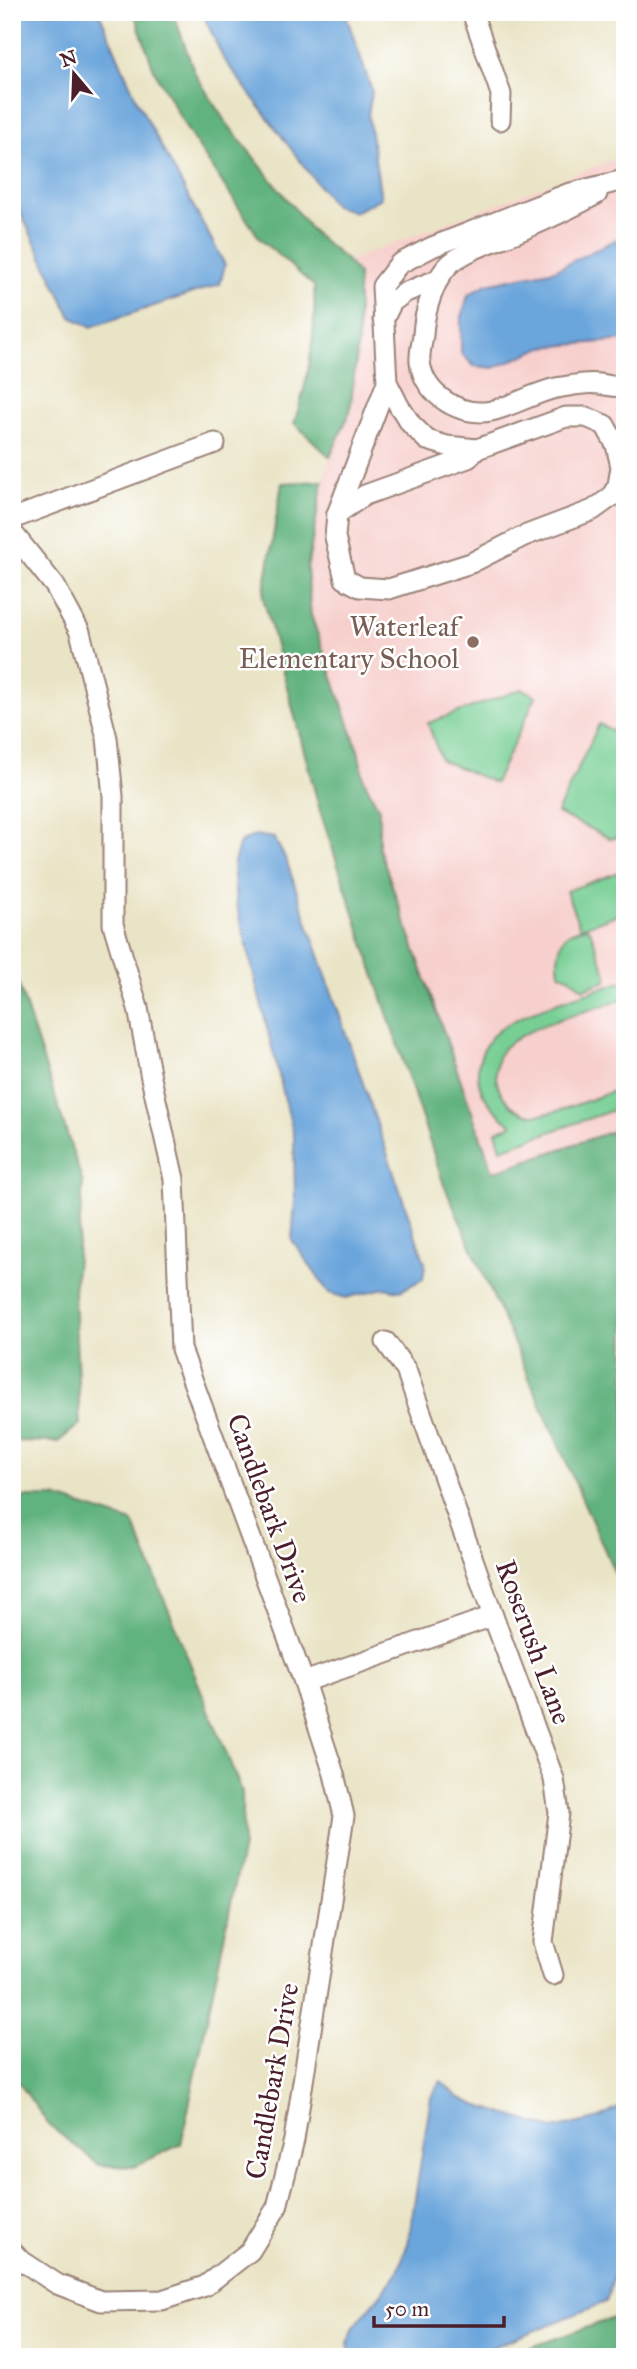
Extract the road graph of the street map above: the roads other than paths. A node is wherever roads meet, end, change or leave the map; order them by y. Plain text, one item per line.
1 (472, 12) edge
2 (500, 120) dead end
3 (622, 181) edge
4 (439, 278) junction
5 (383, 321) junction
6 (387, 382) junction
7 (621, 391) edge
8 (215, 443) dead end
9 (477, 449) junction
10 (337, 513) junction
11 (12, 519) edge
12 (12, 532) edge
13 (386, 1342) dead end
14 (493, 1616) junction
15 (304, 1682) junction
16 (553, 1975) dead end
17 (12, 2251) edge

1 - 2 street
3 - 4 street
3 - 5 street
4 - 5 street
4 - 7 street
5 - 6 street
6 - 9 street
6 - 10 street
8 - 11 street
9 - 10 street
9 - 10 street
12 - 15 street, Candlebark Drive
13 - 14 street, Roserush Lane
14 - 15 street
14 - 16 street, Roserush Lane
15 - 17 street, Candlebark Drive

